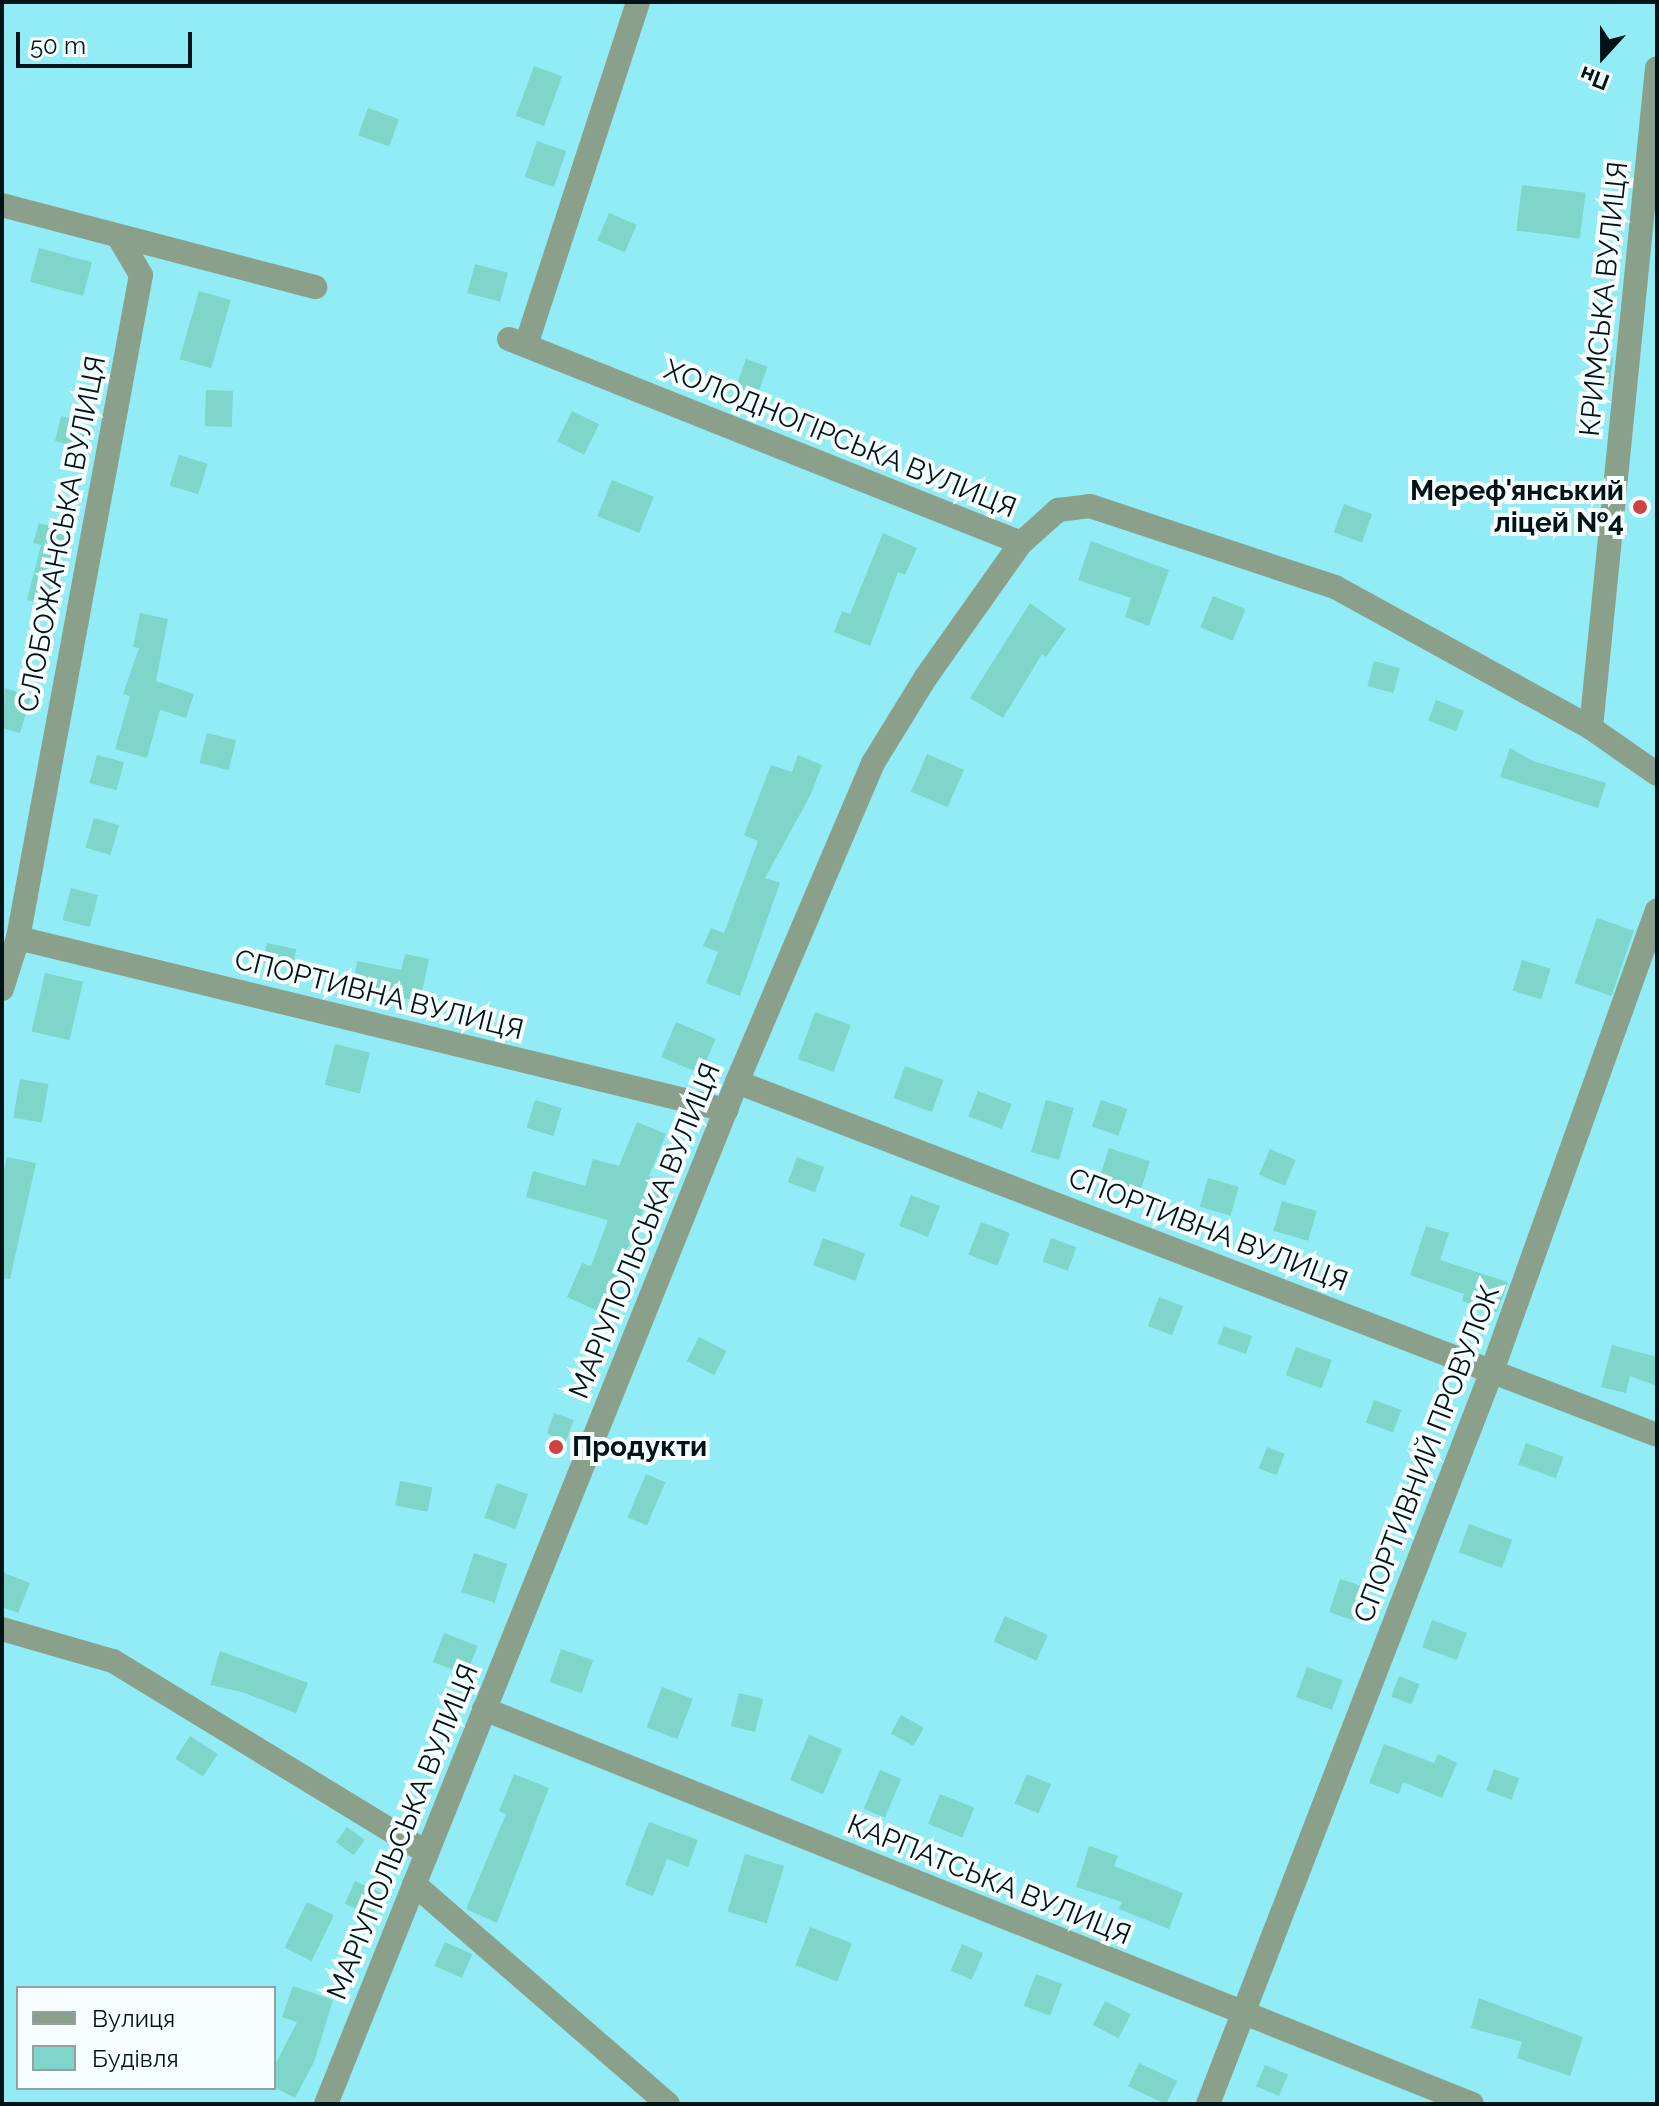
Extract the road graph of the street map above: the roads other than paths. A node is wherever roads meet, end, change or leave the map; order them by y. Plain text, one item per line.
1 (638, 2) edge
2 (1657, 68) edge
3 (2, 205) edge
4 (118, 236) junction
5 (315, 287) dead end
6 (1021, 543) junction
7 (1591, 728) junction
8 (1657, 774) edge
9 (1657, 911) edge
10 (18, 938) junction
11 (2, 989) edge
12 (737, 1082) junction
13 (726, 1110) junction
14 (1492, 1371) junction
15 (1657, 1435) edge
16 (2, 1629) edge
17 (484, 1709) junction
18 (427, 1853) junction
19 (414, 1884) junction
20 (1244, 2014) junction
21 (326, 2104) edge
22 (668, 2104) edge
23 (1208, 2104) edge
24 (1472, 2104) edge

1 - 6 street, ХОЛОДНОГІРСЬКА ВУЛИЦЯ
2 - 7 street, КРИМСЬКА ВУЛИЦЯ
3 - 4 street
4 - 5 street
4 - 10 street, СЛОБОЖАНСЬКА ВУЛИЦЯ
6 - 7 street, ХОЛОДНОГІРСЬКА ВУЛИЦЯ
6 - 12 street, МАРІУПОЛЬСЬКА ВУЛИЦЯ
7 - 8 street, ХОЛОДНОГІРСЬКА ВУЛИЦЯ
9 - 14 street, СПОРТИВНИЙ ПРОВУЛОК
10 - 11 street, СЛОБОЖАНСЬКА ВУЛИЦЯ
10 - 13 street, СПОРТИВНА ВУЛИЦЯ
12 - 13 street, МАРІУПОЛЬСЬКА ВУЛИЦЯ
12 - 14 street, СПОРТИВНА ВУЛИЦЯ
13 - 17 street, МАРІУПОЛЬСЬКА ВУЛИЦЯ
14 - 15 street, СПОРТИВНА ВУЛИЦЯ
14 - 20 street, СПОРТИВНИЙ ПРОВУЛОК
16 - 18 street
17 - 18 street, МАРІУПОЛЬСЬКА ВУЛИЦЯ
17 - 20 street, КАРПАТСЬКА ВУЛИЦЯ
18 - 19 street, МАРІУПОЛЬСЬКА ВУЛИЦЯ
19 - 21 street, МАРІУПОЛЬСЬКА ВУЛИЦЯ
19 - 22 street
20 - 23 street, СПОРТИВНИЙ ПРОВУЛОК
20 - 24 street, КАРПАТСЬКА ВУЛИЦЯ

